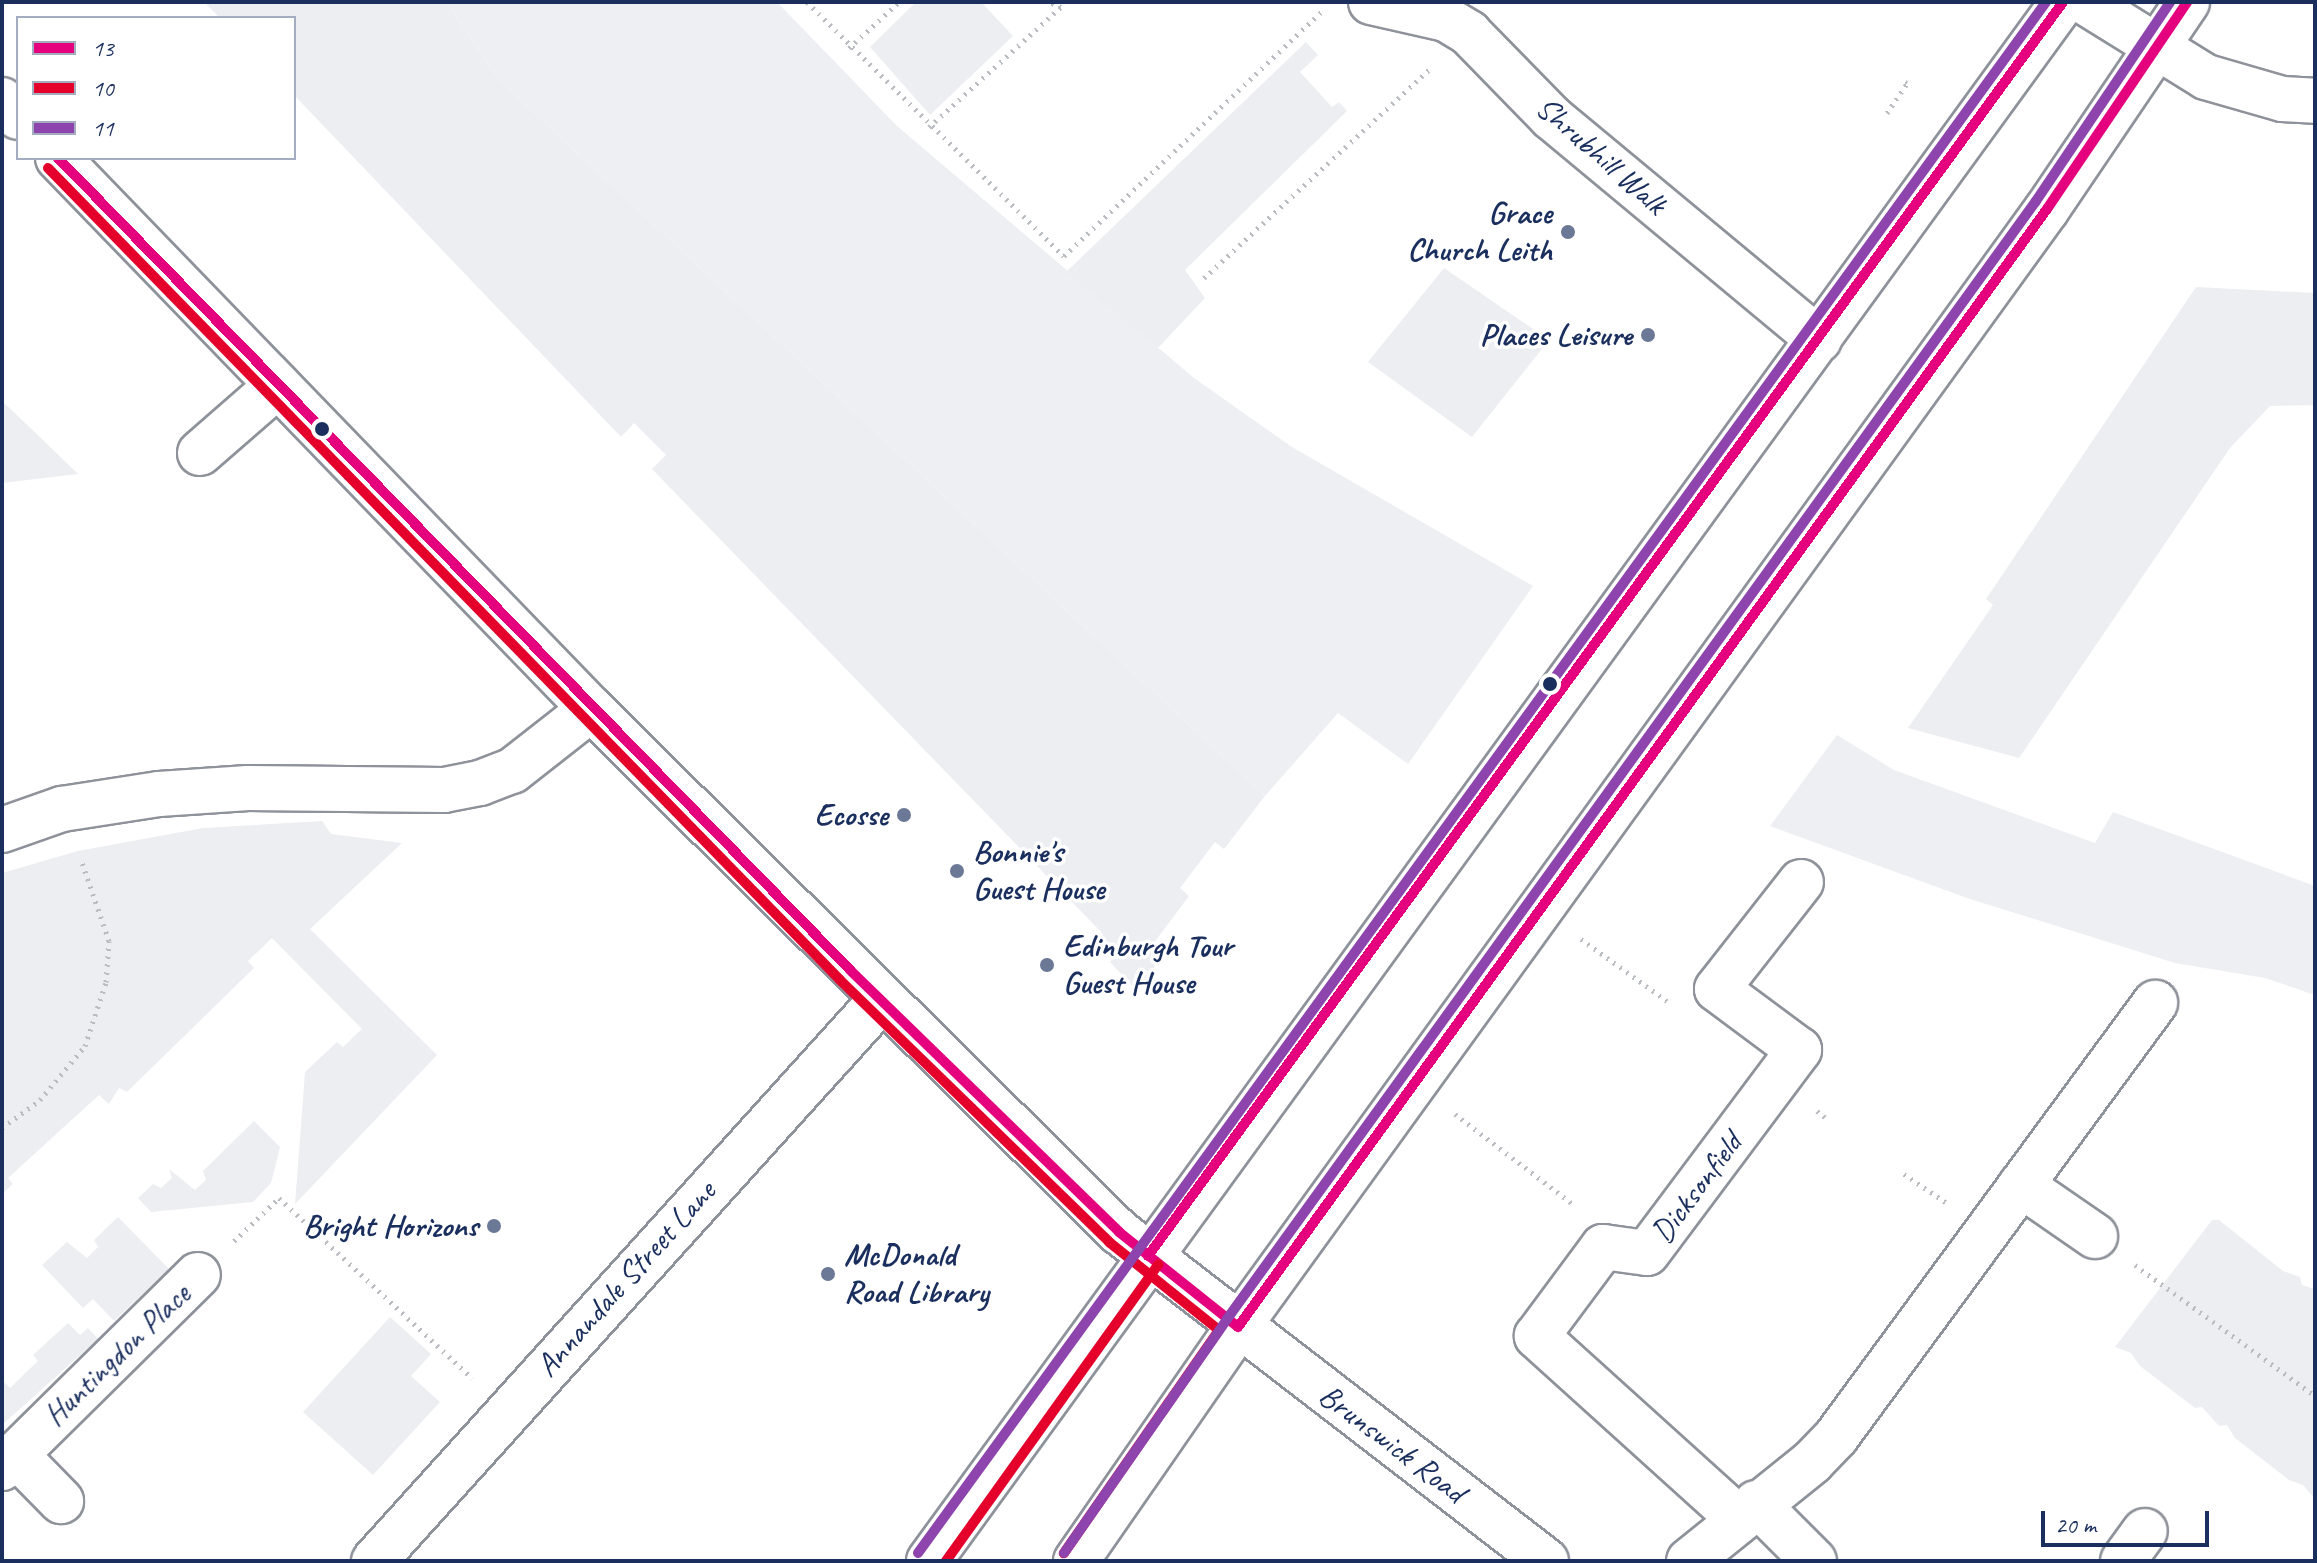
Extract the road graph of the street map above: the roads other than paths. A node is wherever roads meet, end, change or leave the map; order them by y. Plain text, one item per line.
1 (1371, 2) edge
2 (2063, 2) edge
3 (2085, 2) edge
4 (2187, 2) edge
5 (2157, 47) junction
6 (2, 100) edge
7 (2315, 101) edge
8 (16, 115) edge
9 (60, 160) edge
10 (1819, 340) junction
11 (278, 385) junction
12 (200, 453) dead end
13 (591, 709) junction
14 (2, 830) edge
15 (1801, 882) dead end
16 (881, 1000) junction
17 (2155, 1003) dead end
18 (2021, 1185) junction
19 (2095, 1236) road end
20 (1148, 1256) junction
21 (198, 1275) road end
22 (1238, 1327) junction
23 (8, 1461) edge
24 (61, 1501) dead end
25 (1747, 1510) junction
26 (374, 1561) edge
27 (929, 1561) edge
28 (1076, 1561) edge
29 (1546, 1561) edge
30 (1689, 1561) edge
31 (1814, 1561) edge

1 - 10 street, Shrubhill Walk
2 - 10 street
3 - 5 street
4 - 5 street
5 - 7 street
5 - 22 street
6 - 8 street
9 - 11 street, Brunswick Road
10 - 20 street
11 - 12 street
11 - 13 street, Brunswick Road
13 - 14 street
13 - 16 street, Brunswick Road
15 - 25 street, Dicksonfield
16 - 20 street, Brunswick Road
16 - 26 street, Annandale Street Lane
17 - 18 street
18 - 19 street
18 - 25 street
20 - 22 street, Brunswick Road
20 - 27 street
21 - 23 street, Huntingdon Place
22 - 28 street
22 - 29 street, Brunswick Road
23 - 24 street
25 - 30 street
25 - 31 street, Dicksonfield

